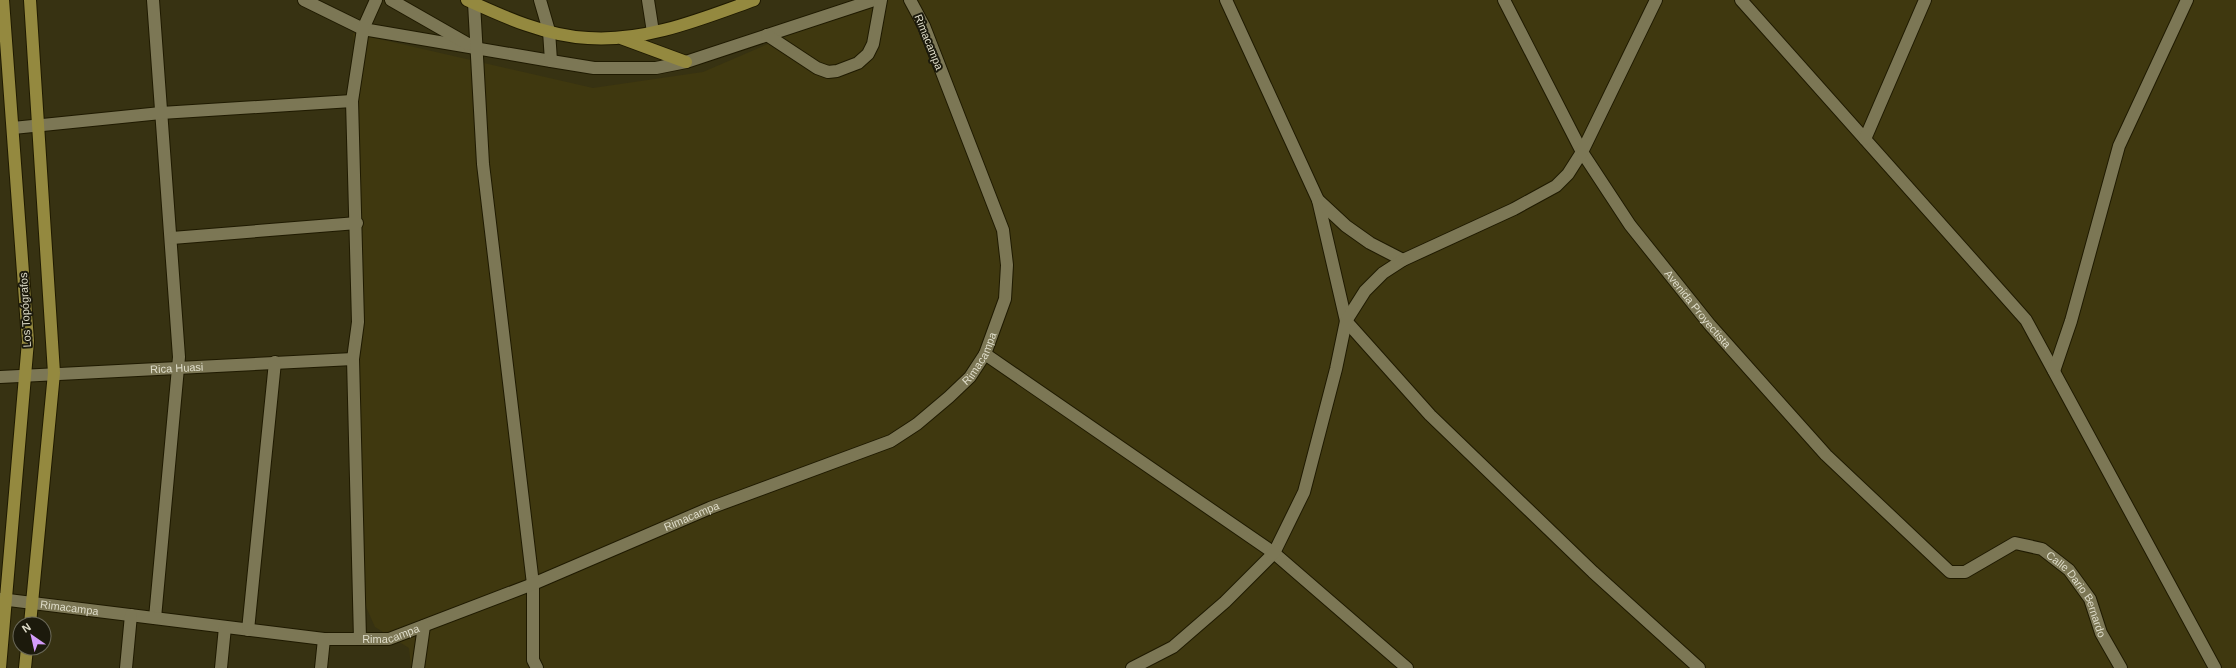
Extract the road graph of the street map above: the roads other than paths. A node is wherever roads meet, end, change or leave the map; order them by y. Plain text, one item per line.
1 (3, 0) edge
2 (30, 0) edge
3 (153, 0) edge
4 (304, 0) edge
5 (376, 0) edge
6 (391, 0) edge
7 (540, 0) edge
8 (648, 0) edge
9 (754, 0) edge
10 (874, 0) edge
11 (881, 0) edge
12 (910, 0) edge
13 (1226, 0) edge
14 (1504, 0) edge
15 (1656, 0) edge
16 (1741, 0) edge
17 (1925, 0) edge
18 (2187, 0) edge
19 (470, 2) edge
20 (363, 29) junction
21 (549, 31) junction
22 (653, 32) junction
23 (767, 35) junction
24 (620, 37) junction
25 (476, 48) junction
26 (551, 61) junction
27 (4, 62) edge
28 (686, 62) junction
29 (352, 101) junction
30 (161, 113) junction
31 (38, 125) junction
32 (12, 128) junction
33 (1865, 139) junction
34 (1582, 152) junction
35 (1318, 200) junction
36 (357, 223) junction
37 (172, 238) junction
38 (1403, 260) junction
39 (1346, 321) junction
40 (985, 354) junction
41 (353, 359) junction
42 (275, 362) junction
43 (178, 366) junction
44 (2054, 371) junction
45 (54, 373) junction
46 (25, 375) junction
47 (0, 377) edge
48 (1274, 553) junction
49 (1950, 572) joint
50 (533, 584) junction
51 (4, 600) edge
52 (32, 602) junction
53 (131, 615) junction
54 (31, 616) edge
55 (155, 618) junction
56 (225, 626) junction
57 (424, 626) junction
58 (248, 630) junction
59 (324, 639) junction
60 (360, 639) junction
61 (26, 656) edge
62 (0, 668) edge
63 (25, 668) edge
64 (126, 668) edge
65 (221, 668) edge
66 (321, 668) edge
67 (418, 668) edge
68 (537, 668) edge
69 (1132, 668) edge
70 (1407, 668) edge
71 (1699, 668) edge
72 (2121, 668) edge
73 (2215, 668) edge

1 - 27 main road, Los Topógrafos
2 - 31 main road
3 - 30 street
4 - 20 street
5 - 20 street
6 - 25 street
7 - 21 street
8 - 22 street
9 - 22 main road
10 - 23 street
11 - 23 street
12 - 40 street, Rimacampa
13 - 35 street
14 - 34 street, Avenida Proyectista
15 - 34 street
16 - 33 street
17 - 33 street
18 - 44 street
19 - 21 main road
19 - 25 street
20 - 25 street
20 - 29 street
21 - 24 main road
21 - 26 street
22 - 24 main road
23 - 28 street
24 - 28 main road
25 - 26 street
25 - 50 street
26 - 28 street
27 - 32 main road, Los Topógrafos
29 - 30 street
29 - 36 street
30 - 31 street
30 - 37 street
31 - 32 street
31 - 45 main road
32 - 46 main road, Los Topógrafos
33 - 44 street
34 - 38 street
34 - 49 street, Avenida Proyectista
35 - 38 street
35 - 39 street
36 - 37 street
36 - 41 street
37 - 43 street
38 - 39 street
39 - 48 street
39 - 71 street
40 - 48 street
40 - 50 street, Rimacampa
41 - 42 street, Rica Huasi
41 - 60 street
42 - 43 street, Rica Huasi
42 - 58 street
43 - 45 street, Rica Huasi
43 - 55 street
44 - 73 street
45 - 46 street, Rica Huasi
45 - 52 main road
46 - 47 street, Rica Huasi
46 - 51 main road, Los Topógrafos
48 - 69 street
48 - 70 street
49 - 72 street, Calle Dario Bernardo
50 - 57 street, Rimacampa
50 - 68 street
51 - 52 street, Rimacampa
51 - 62 main road, Los Topógrafos
52 - 53 street, Rimacampa
52 - 54 main road
53 - 55 street, Rimacampa
53 - 64 street
55 - 56 street, Rimacampa
56 - 58 street, Rimacampa
56 - 65 street
57 - 60 street, Rimacampa
57 - 67 street
58 - 59 street, Rimacampa
59 - 60 street, Rimacampa
59 - 66 street
61 - 63 main road

